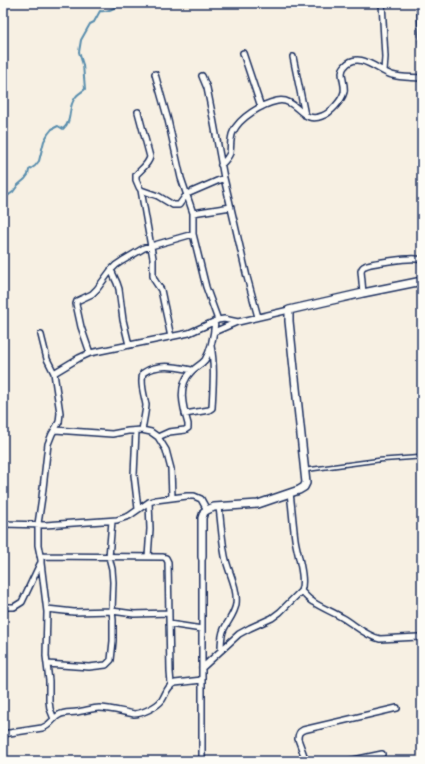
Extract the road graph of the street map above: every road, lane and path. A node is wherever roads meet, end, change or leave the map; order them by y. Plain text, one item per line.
1 (382, 3) edge
2 (420, 3) edge
3 (422, 44) edge
4 (243, 53) dead end
5 (293, 57) dead end
6 (384, 71) junction
7 (155, 74) dead end
8 (202, 76) dead end
9 (422, 78) edge
10 (261, 107) junction
11 (138, 112) dead end
12 (305, 115) junction
13 (221, 165) junction
14 (224, 178) junction
15 (142, 190) junction
16 (187, 194) junction
17 (231, 207) junction
18 (193, 213) junction
19 (193, 234) junction
20 (151, 246) junction
21 (422, 260) edge
22 (111, 270) junction
23 (422, 281) edge
24 (363, 293) junction
25 (288, 310) junction
26 (258, 317) junction
27 (217, 320) junction
28 (238, 322) junction
29 (214, 332) junction
30 (41, 335) dead end
31 (171, 337) junction
32 (129, 345) junction
33 (210, 345) junction
34 (90, 353) junction
35 (203, 361) junction
36 (214, 366) junction
37 (192, 370) junction
38 (54, 373) junction
39 (185, 414) junction
40 (55, 430) junction
41 (142, 430) junction
42 (136, 431) junction
43 (158, 437) junction
44 (422, 457) edge
45 (305, 470) junction
46 (290, 493) junction
47 (172, 497) junction
48 (149, 502) junction
49 (219, 507) junction
50 (138, 509) junction
51 (207, 510) junction
52 (112, 521) junction
53 (3, 524) edge
54 (38, 524) junction
55 (40, 556) junction
56 (202, 556) joint
57 (110, 557) junction
58 (148, 557) junction
59 (41, 563) junction
60 (301, 591) junction
61 (3, 607) edge
62 (47, 609) junction
63 (112, 611) junction
64 (169, 613) junction
65 (169, 624) junction
66 (202, 629) junction
67 (422, 640) edge
68 (221, 650) junction
69 (47, 664) junction
70 (202, 668) junction
71 (202, 680) junction
72 (171, 684) junction
73 (397, 708) dead end
74 (54, 718) junction
75 (3, 734) edge
76 (382, 754) dead end
77 (202, 761) edge
78 (306, 761) edge
79 (349, 761) edge

1 - 6 street
2 - 3 street
4 - 10 street
5 - 12 street
6 - 9 street
6 - 12 street
7 - 16 street
8 - 13 street
10 - 12 street
10 - 13 street
11 - 15 street
13 - 14 street
14 - 16 street
14 - 17 street
15 - 16 street
15 - 20 street
16 - 18 street
17 - 18 street
17 - 26 street
18 - 19 street
19 - 20 street
19 - 27 street
20 - 22 street
20 - 31 street
21 - 24 street
22 - 32 street
22 - 34 street
23 - 24 street
24 - 25 street
25 - 26 street
25 - 45 street
26 - 28 street
27 - 28 street
27 - 29 street
27 - 31 street
28 - 29 street
29 - 33 street
30 - 38 street
31 - 32 street
32 - 34 street
33 - 35 street
33 - 36 street
34 - 38 street
35 - 36 street
35 - 37 street
36 - 39 street
37 - 39 street
37 - 41 street
38 - 40 street
39 - 43 street
40 - 42 street
40 - 54 street
41 - 42 street
41 - 43 street
42 - 50 street
43 - 47 street
44 - 45 lane
45 - 46 street
46 - 49 street
46 - 60 street
47 - 48 street
47 - 51 street
48 - 50 street
48 - 58 street
49 - 51 street
49 - 68 street
50 - 52 street
51 - 56 street
52 - 54 street
52 - 57 street
53 - 54 street
54 - 55 street
55 - 57 street
55 - 59 street
56 - 66 street
57 - 58 street
57 - 63 street
58 - 64 street
59 - 61 street
59 - 62 street
60 - 67 street
60 - 68 street
62 - 63 street
62 - 69 street
63 - 64 street
63 - 69 street
64 - 65 street
65 - 66 street
65 - 72 street
66 - 70 street
68 - 70 street
69 - 74 street
70 - 71 street
71 - 72 street
71 - 77 street
72 - 74 street
73 - 78 street
74 - 75 street
76 - 79 street

